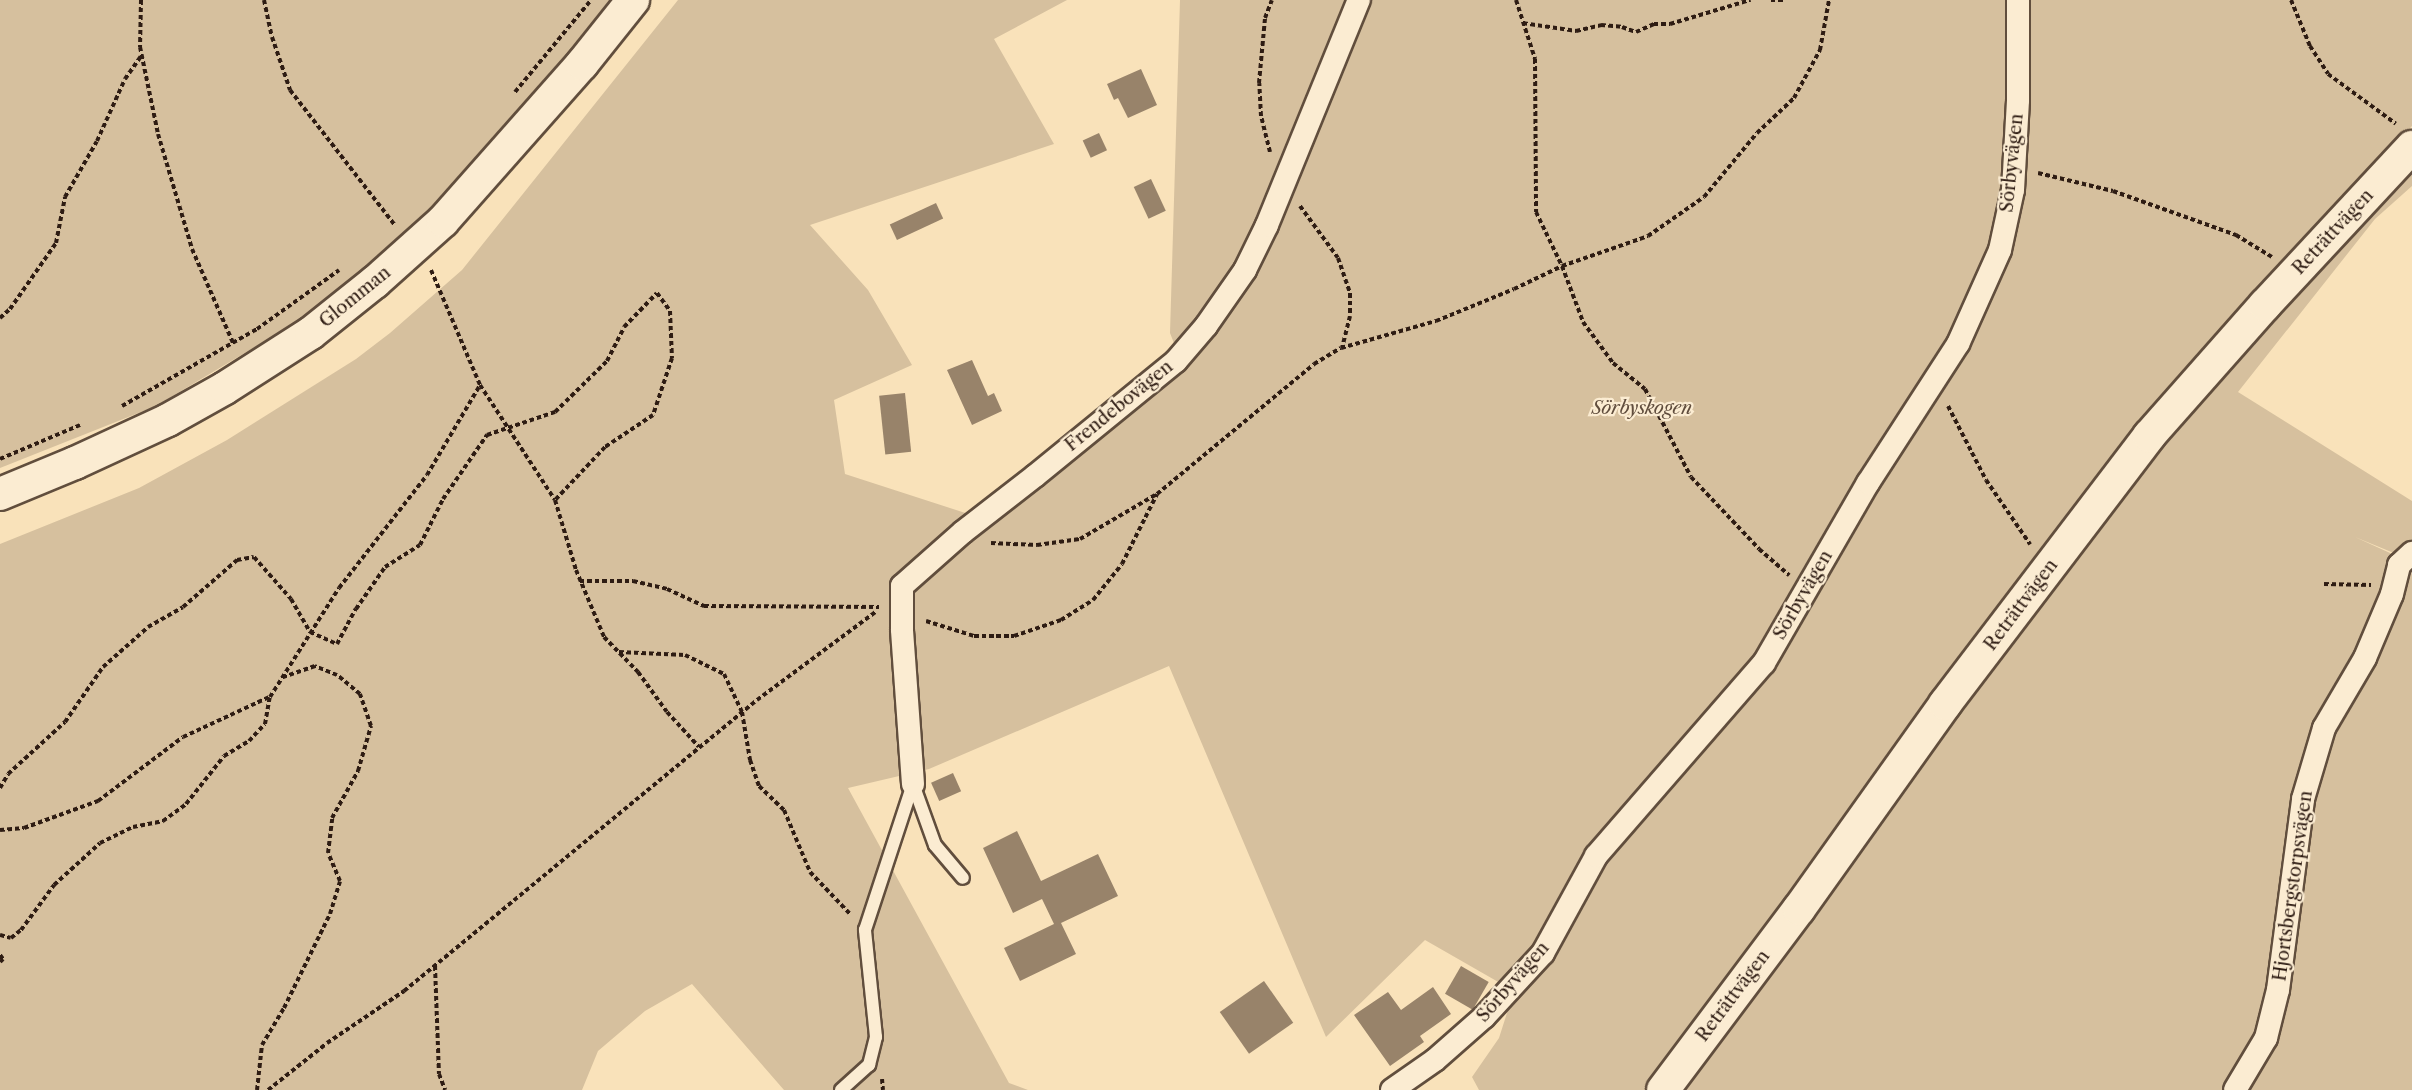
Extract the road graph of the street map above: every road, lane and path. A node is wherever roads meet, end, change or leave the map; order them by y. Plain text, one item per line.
1 (141, 0) edge
2 (264, 0) edge
3 (591, 0) edge
4 (633, 0) edge
5 (1359, 0) edge
6 (1516, 0) edge
7 (1750, 0) edge
8 (1771, 0) edge
9 (1784, 0) edge
10 (1829, 0) edge
11 (2018, 0) edge
12 (2291, 0) edge
13 (1523, 23) junction
14 (142, 56) junction
15 (510, 97) dead end
16 (2407, 138) edge
17 (2014, 168) junction
18 (401, 217) dead end
19 (394, 224) junction
20 (386, 231) dead end
21 (420, 243) junction
22 (346, 265) dead end
23 (1562, 266) junction
24 (2296, 272) junction
25 (0, 318) edge
26 (233, 343) junction
27 (1934, 381) junction
28 (480, 385) junction
29 (119, 408) dead end
30 (86, 423) dead end
31 (509, 429) junction
32 (0, 459) edge
33 (0, 494) edge
34 (1157, 494) junction
35 (555, 500) junction
36 (985, 543) dead end
37 (2412, 553) edge
38 (2048, 569) junction
39 (580, 580) junction
40 (1806, 590) junction
41 (902, 613) junction
42 (310, 632) junction
43 (619, 651) junction
44 (282, 677) junction
45 (270, 697) junction
46 (742, 712) junction
47 (699, 747) junction
48 (913, 784) junction
49 (0, 788) edge
50 (0, 830) edge
51 (963, 878) dead end
52 (865, 930) junction
53 (0, 935) edge
54 (0, 955) edge
55 (0, 962) edge
56 (435, 965) junction
57 (257, 1090) edge
58 (268, 1090) edge
59 (445, 1090) edge
60 (841, 1090) edge
61 (1392, 1090) edge
62 (1663, 1090) edge
63 (2235, 1090) edge

1 - 14 path
2 - 19 path
3 - 15 path
4 - 21 street, Glomman
5 - 41 street, Frendebovägen
6 - 13 path
7 - 13 path
8 - 9 path
10 - 23 path
11 - 17 street, Sörbyvägen
12 - 16 path
13 - 23 path
14 - 25 path
14 - 26 path
16 - 24 street, Reträttvägen
17 - 24 path
17 - 27 street, Sörbyvägen
18 - 19 path
19 - 20 path
21 - 28 path
21 - 33 street, Glomman
22 - 26 path
23 - 34 path
23 - 40 path
24 - 38 street, Reträttvägen
26 - 29 path
27 - 38 path
27 - 40 street, Sörbyvägen
28 - 31 path
28 - 42 path
30 - 32 path
31 - 35 path
31 - 35 path
31 - 42 path
34 - 36 path
34 - 41 path
35 - 39 path
37 - 63 street, Hjortsbergstorpsvägen
38 - 62 street, Reträttvägen
39 - 43 path
39 - 46 path
40 - 61 street, Sörbyvägen
41 - 48 street, Frendebovägen
42 - 44 path
42 - 49 path
43 - 46 path
43 - 47 path
44 - 45 path
44 - 57 path
45 - 50 path
45 - 53 path
46 - 47 path
46 - 52 path
47 - 56 path
48 - 51 lane
48 - 52 lane
52 - 60 lane
54 - 55 path
56 - 58 path
56 - 59 path

